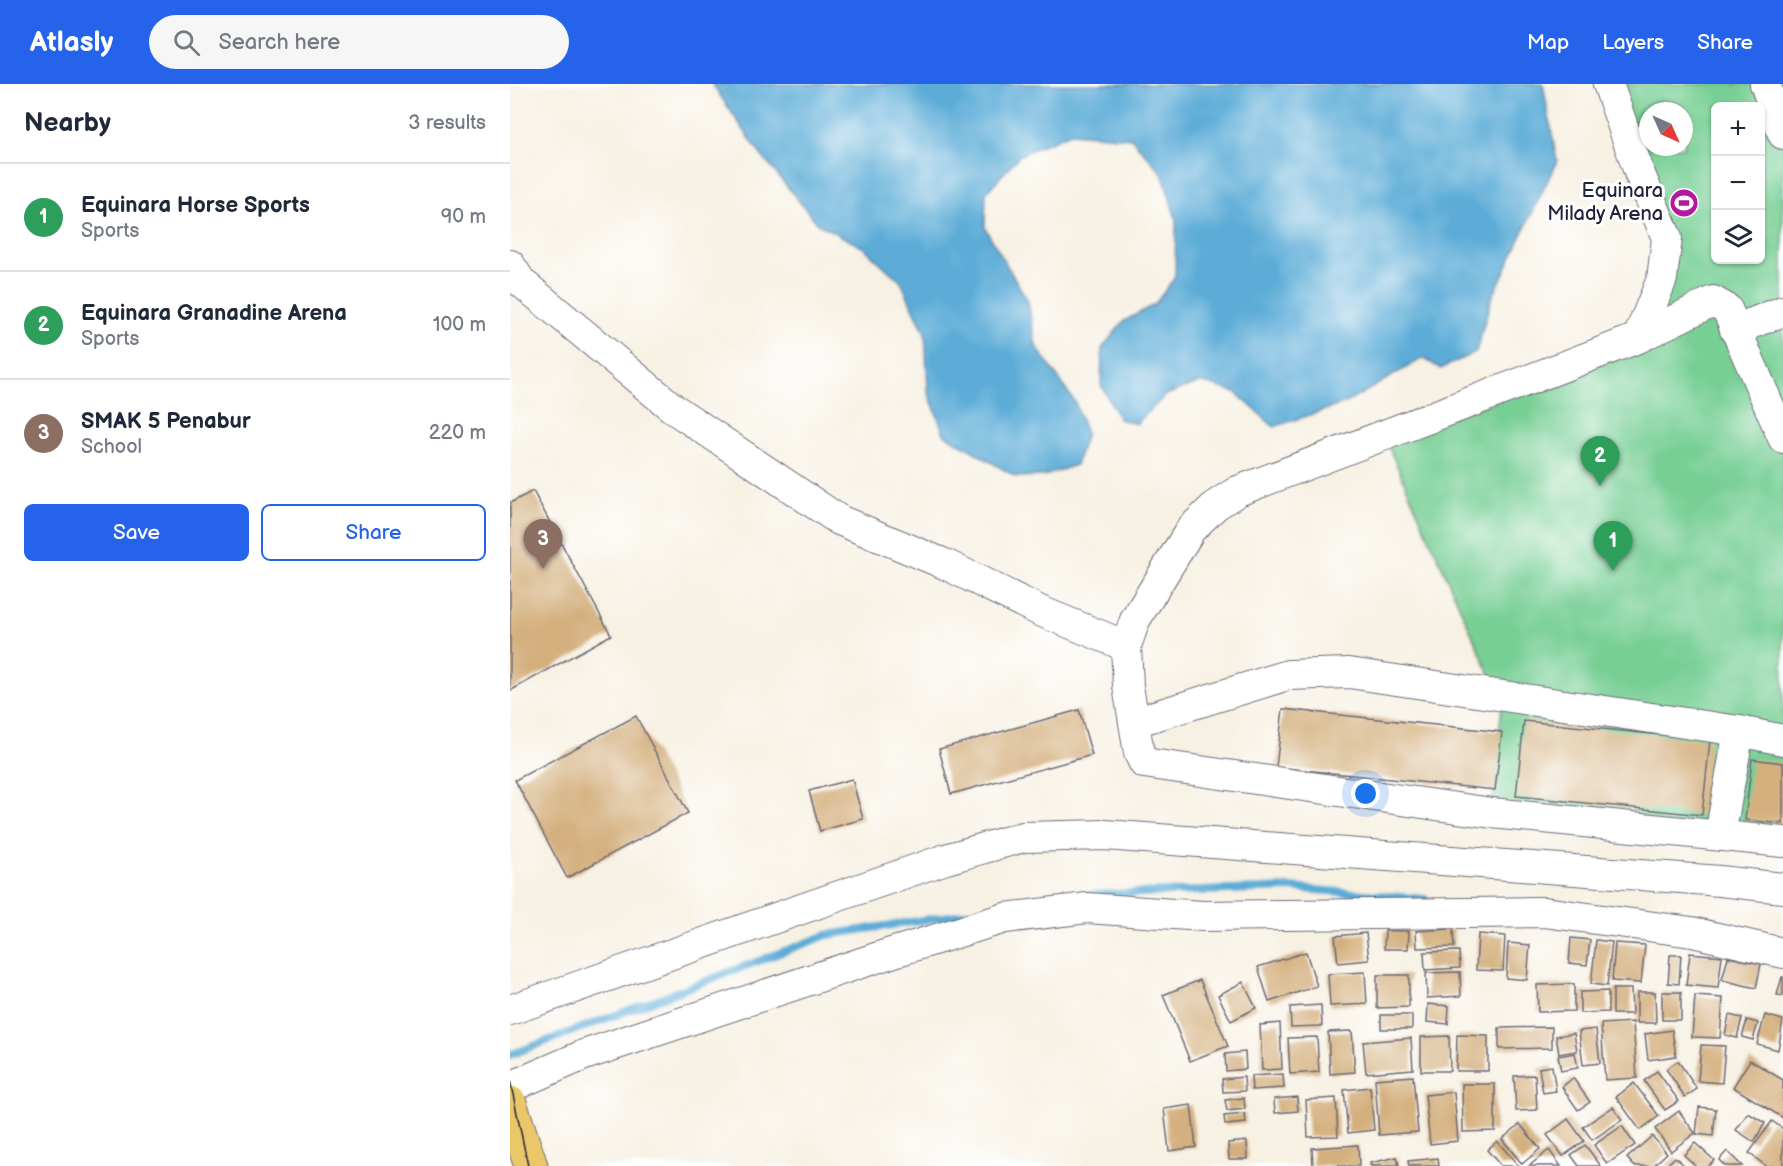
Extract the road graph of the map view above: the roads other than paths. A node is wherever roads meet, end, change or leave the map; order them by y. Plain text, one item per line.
1 (1608, 84) edge
2 (1765, 84) edge
3 (1783, 134) edge
4 (510, 265) edge
5 (1783, 311) edge
6 (1735, 330) junction
7 (1638, 338) junction
8 (1783, 438) edge
9 (1126, 646) junction
10 (1136, 722) junction
11 (1739, 731) junction
12 (1783, 740) edge
13 (1720, 835) junction
14 (1783, 842) edge
15 (1783, 888) edge
16 (1783, 953) edge
17 (510, 1010) edge
18 (510, 1087) edge
19 (510, 1103) edge
20 (531, 1166) edge

1 - 7 street
2 - 3 street
4 - 9 street
5 - 6 street
6 - 7 street
6 - 8 street
7 - 9 street
9 - 10 street
10 - 11 street
10 - 13 street
11 - 12 street
11 - 13 street
13 - 14 street
15 - 17 street
16 - 18 street
19 - 20 main road

